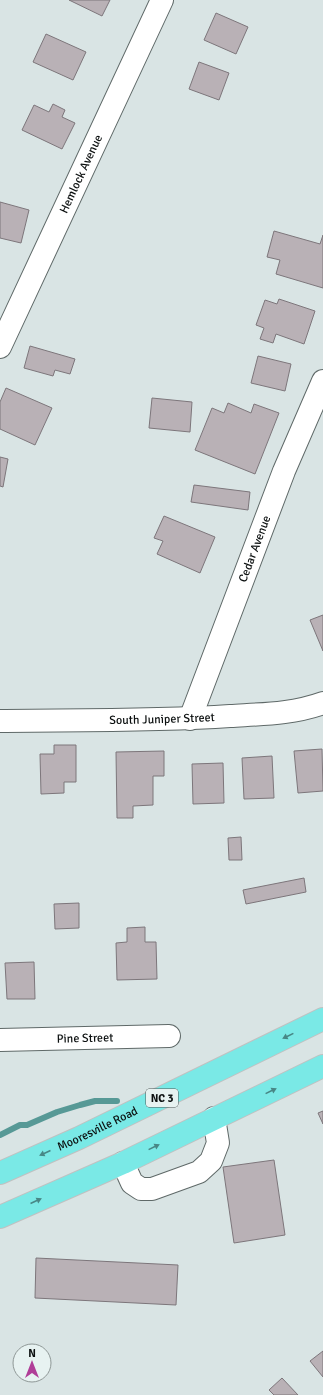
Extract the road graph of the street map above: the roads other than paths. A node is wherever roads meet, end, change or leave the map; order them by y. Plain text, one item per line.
1 (162, 0) edge
2 (0, 348) edge
3 (323, 381) edge
4 (323, 702) edge
5 (190, 719) junction
6 (0, 721) edge
7 (323, 1019) edge
8 (169, 1036) dead end
9 (0, 1040) edge
10 (323, 1066) edge
11 (214, 1118) junction
12 (122, 1163) junction
13 (0, 1173) edge
14 (0, 1217) edge

1 - 2 street, Hemlock Avenue
3 - 5 street, Cedar Avenue
4 - 5 street, South Juniper Street
5 - 6 street, South Juniper Street
7 -> 13 main road, Mooresville Road / NC 3
8 - 9 street, Pine Street
11 -> 10 main road
12 -> 11 main road
11 - 12 street
14 -> 12 main road

